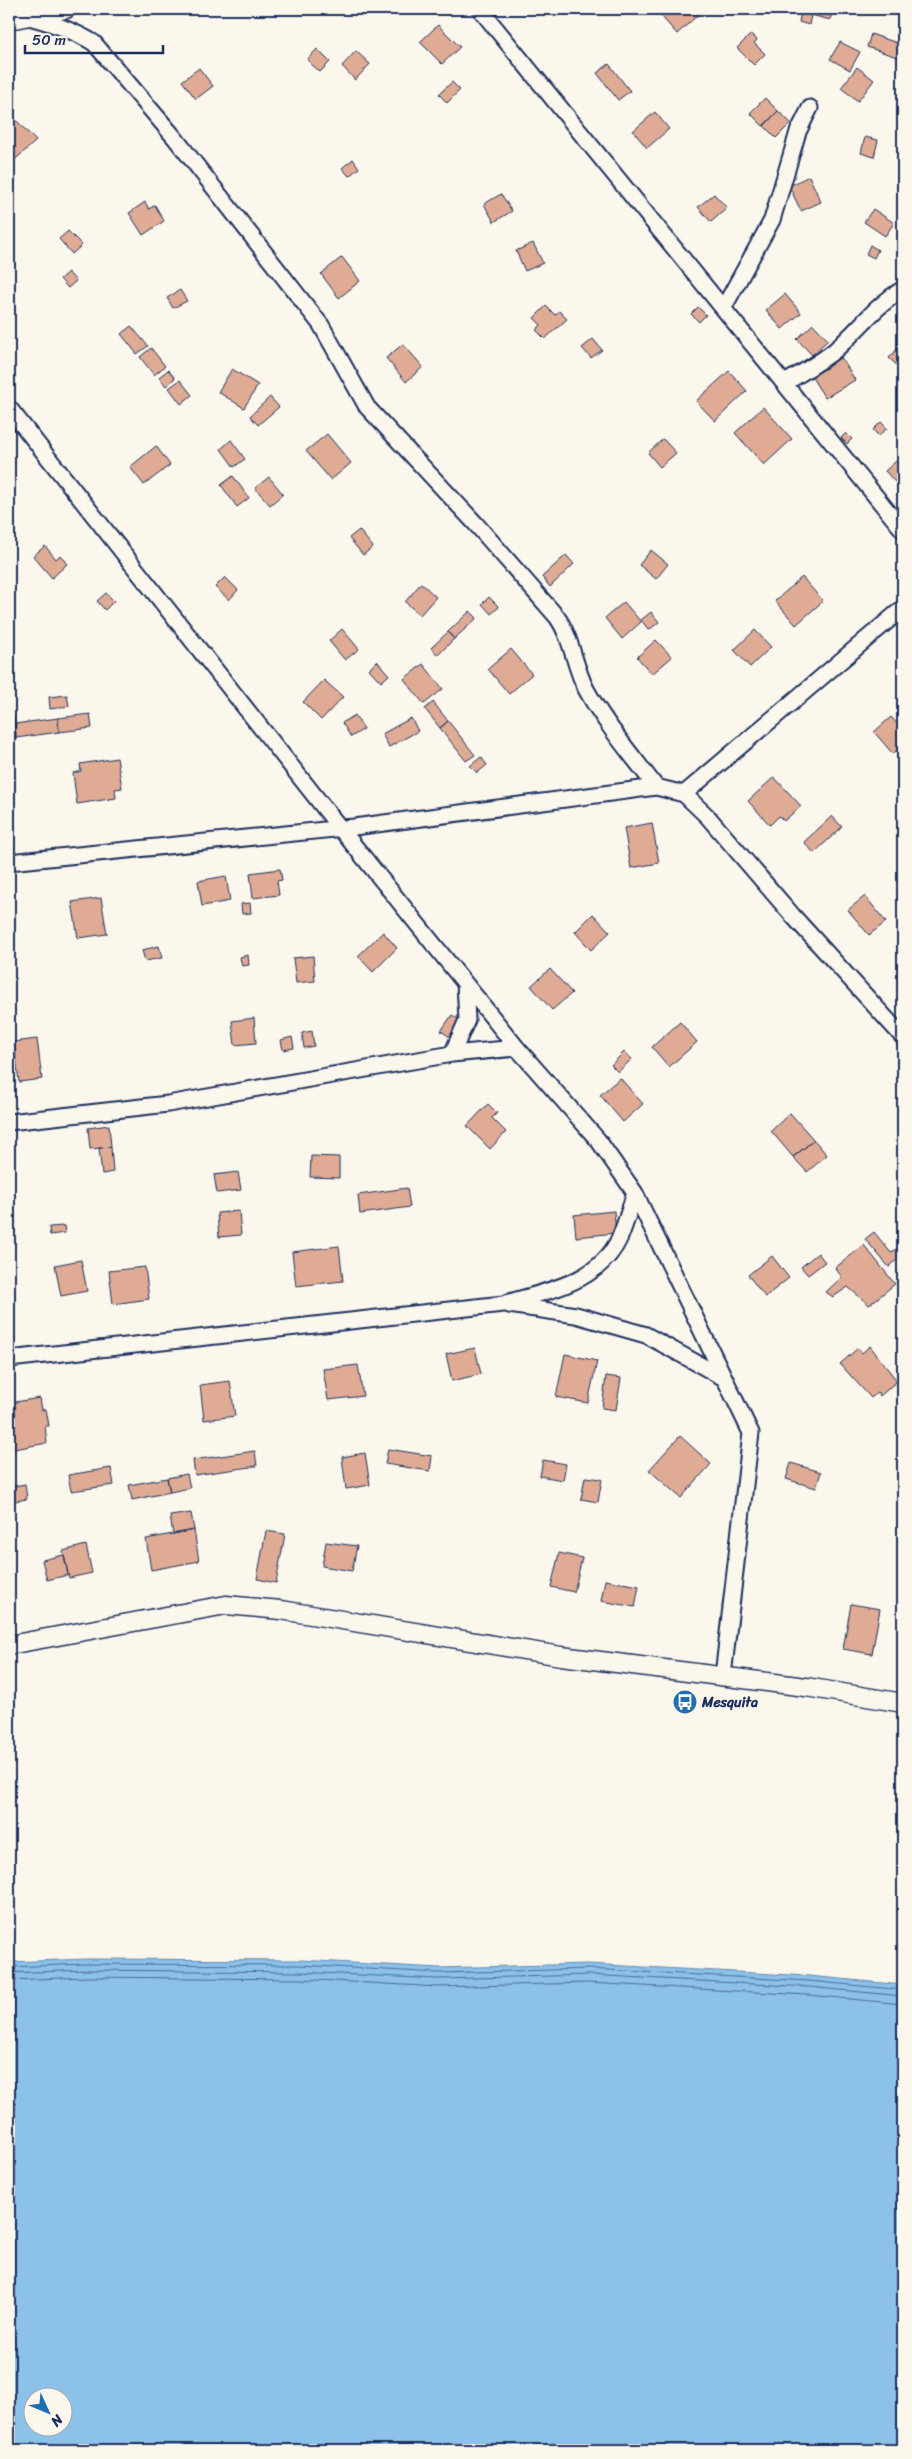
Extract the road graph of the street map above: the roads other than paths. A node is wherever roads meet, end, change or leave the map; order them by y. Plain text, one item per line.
1 (66, 9) edge
2 (480, 9) edge
3 (27, 17) junction
4 (9, 20) edge
5 (810, 108) dead end
6 (903, 289) edge
7 (724, 307) junction
8 (785, 383) junction
9 (9, 408) edge
10 (903, 530) edge
11 (903, 608) edge
12 (656, 787) junction
13 (684, 794) junction
14 (340, 828) junction
15 (9, 862) edge
16 (465, 983) junction
17 (903, 1037) edge
18 (517, 1048) junction
19 (452, 1054) junction
20 (9, 1122) edge
21 (635, 1193) junction
22 (503, 1304) junction
23 (9, 1359) edge
24 (722, 1377) junction
25 (9, 1645) edge
26 (723, 1676) junction
27 (903, 1703) edge

1 - 3 street
2 - 7 street
3 - 4 street
3 - 12 street
5 - 7 street
6 - 8 street
7 - 8 street
8 - 10 street
9 - 14 street
11 - 13 street
12 - 13 street
12 - 14 street
13 - 17 street
14 - 15 street
14 - 16 street
16 - 18 street
16 - 19 street
18 - 19 street
18 - 21 street
19 - 20 street
21 - 22 street
21 - 24 street
22 - 23 street
22 - 24 street
24 - 26 street
25 - 26 street
26 - 27 street

